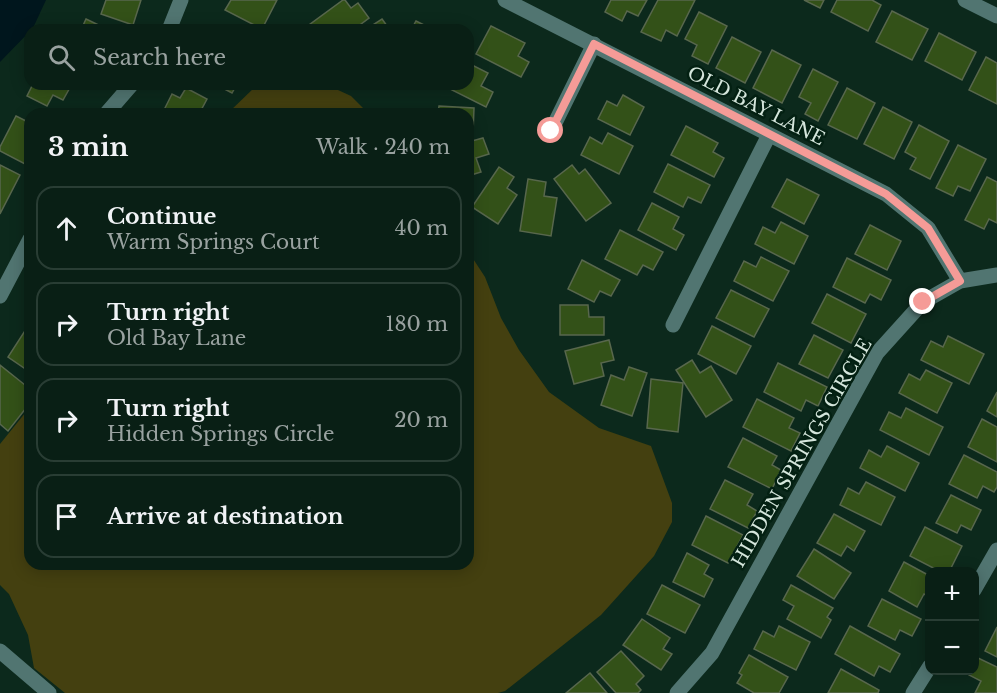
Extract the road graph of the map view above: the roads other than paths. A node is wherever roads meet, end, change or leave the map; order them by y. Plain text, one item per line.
1 (181, 0) edge
2 (505, 0) edge
3 (965, 0) edge
4 (997, 16) edge
5 (171, 24) edge
6 (594, 44) junction
7 (127, 90) edge
8 (111, 108) edge
9 (551, 131) dead end
10 (769, 135) junction
11 (24, 250) edge
12 (997, 275) edge
13 (960, 281) junction
14 (0, 296) edge
15 (673, 325) dead end
16 (997, 550) edge
17 (979, 583) edge
18 (0, 651) edge
19 (925, 674) edge
20 (49, 693) edge
21 (677, 693) edge
22 (913, 693) edge

1 - 5 street
2 - 6 street, OLD BAY LANE
3 - 4 street
6 - 9 street
6 - 10 street, OLD BAY LANE
7 - 8 street
10 - 13 street, OLD BAY LANE
10 - 15 street
11 - 14 street
12 - 13 street, HIDDEN SPRINGS CIRCLE
13 - 21 street, HIDDEN SPRINGS CIRCLE
16 - 17 street
18 - 20 street
19 - 22 street

